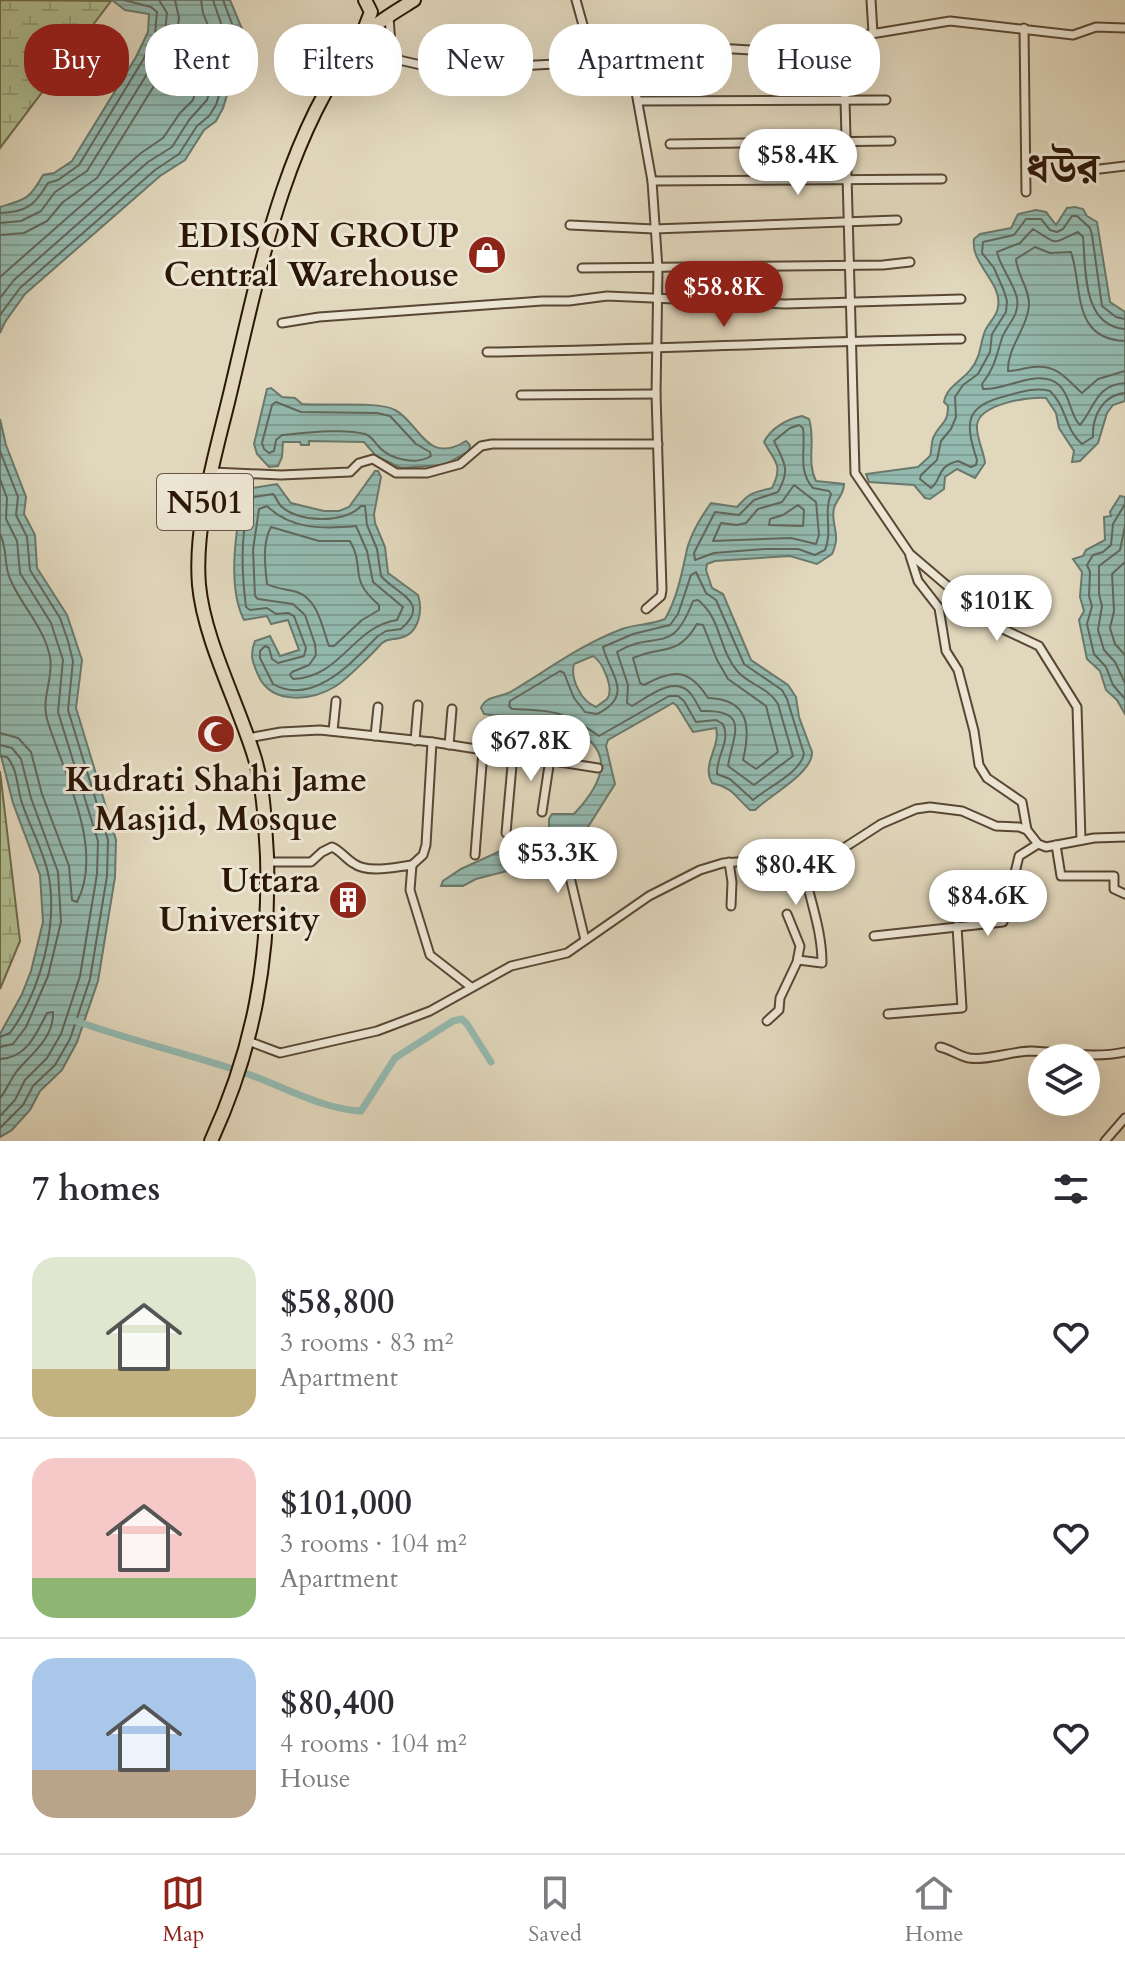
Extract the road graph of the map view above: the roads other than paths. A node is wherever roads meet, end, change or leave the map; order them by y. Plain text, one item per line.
1 (365, 0) edge
2 (414, 0) edge
3 (576, 0) edge
4 (871, 0) edge
5 (389, 17) junction
6 (366, 24) edge
7 (380, 24) edge
8 (583, 24) edge
9 (872, 24) edge
10 (1024, 28) junction
11 (1125, 28) edge
12 (880, 32) edge
13 (549, 63) edge
14 (324, 96) edge
15 (637, 96) edge
16 (845, 96) edge
17 (845, 100) junction
18 (886, 100) dead end
19 (638, 101) junction
20 (891, 141) dead end
21 (846, 142) junction
22 (670, 144) dead end
23 (1125, 166) edge
24 (1100, 169) dead end
25 (942, 179) dead end
26 (847, 180) junction
27 (652, 181) junction
28 (1026, 192) dead end
29 (849, 220) junction
30 (897, 220) dead end
31 (570, 225) dead end
32 (654, 229) junction
33 (910, 262) dead end
34 (850, 265) junction
35 (582, 268) dead end
36 (658, 269) junction
37 (656, 296) junction
38 (961, 299) dead end
39 (850, 300) junction
40 (282, 323) dead end
41 (961, 339) dead end
42 (850, 342) junction
43 (657, 348) junction
44 (487, 352) dead end
45 (656, 394) junction
46 (521, 395) dead end
47 (658, 444) junction
48 (213, 472) junction
49 (910, 554) junction
50 (646, 609) dead end
51 (336, 701) dead end
52 (418, 705) dead end
53 (378, 707) dead end
54 (452, 709) dead end
55 (495, 724) dead end
56 (530, 726) dead end
57 (333, 731) junction
58 (375, 736) junction
59 (248, 738) junction
60 (415, 741) junction
61 (432, 742) junction
62 (449, 745) junction
63 (483, 751) junction
64 (493, 752) junction
65 (513, 754) junction
66 (527, 756) junction
67 (550, 759) junction
68 (598, 768) dead end
69 (542, 812) dead end
70 (1027, 830) junction
71 (506, 833) dead end
72 (1125, 837) edge
73 (1081, 840) junction
74 (1038, 844) junction
75 (1056, 845) junction
76 (572, 848) dead end
77 (475, 855) dead end
78 (802, 858) junction
79 (267, 862) junction
80 (729, 862) junction
81 (412, 865) junction
82 (1125, 894) edge
83 (731, 906) dead end
84 (787, 914) dead end
85 (957, 926) junction
86 (874, 936) dead end
87 (585, 940) junction
88 (798, 960) junction
89 (471, 987) junction
90 (888, 1014) dead end
91 (767, 1021) dead end
92 (246, 1045) junction
93 (940, 1047) dead end
94 (1125, 1052) edge
95 (1125, 1118) edge
96 (211, 1141) edge
97 (1105, 1141) edge

1 - 6 highway
2 - 5 highway, N501
3 - 8 street
4 - 9 street
5 - 7 highway, N501
5 - 13 street
10 - 11 street
10 - 12 street
10 - 28 street
14 - 48 highway, N501
15 - 19 street
16 - 17 street
17 - 18 street
17 - 19 street
17 - 21 street
19 - 27 street
20 - 21 street
21 - 22 street
21 - 26 street
23 - 24 street
25 - 26 street
26 - 27 street
26 - 29 street
27 - 32 street
29 - 30 street
29 - 32 street
29 - 34 street
31 - 32 street
32 - 36 street
33 - 34 street
34 - 36 street
34 - 39 street
35 - 36 street
36 - 37 street
37 - 39 street
37 - 40 street
37 - 43 street
38 - 39 street
39 - 42 street
41 - 42 street
42 - 43 street
42 - 49 street
43 - 44 street
43 - 45 street
45 - 46 street
45 - 47 street
47 - 48 street
47 - 50 street
48 - 59 highway, N501
49 - 70 street
49 - 73 street
51 - 57 street
52 - 60 street
53 - 58 street
54 - 62 street
55 - 64 street
56 - 66 street
57 - 58 street
57 - 59 street
58 - 60 street
59 - 79 highway, N501
60 - 61 street
61 - 62 street
61 - 81 street
62 - 63 street
63 - 64 street
63 - 77 street
64 - 65 street
65 - 66 street
65 - 71 street
66 - 67 street
67 - 68 street
67 - 69 street
70 - 74 street
70 - 78 street
72 - 73 street
73 - 75 street
74 - 75 street
74 - 85 street
75 - 82 street
76 - 87 street
78 - 80 street
78 - 88 street
79 - 81 street
79 - 92 highway, N501
80 - 83 street
80 - 87 street
81 - 89 street
84 - 88 street
85 - 86 street
85 - 90 street
87 - 89 street
88 - 91 street
89 - 92 street
92 - 96 highway, N501
93 - 94 street
95 - 97 street

